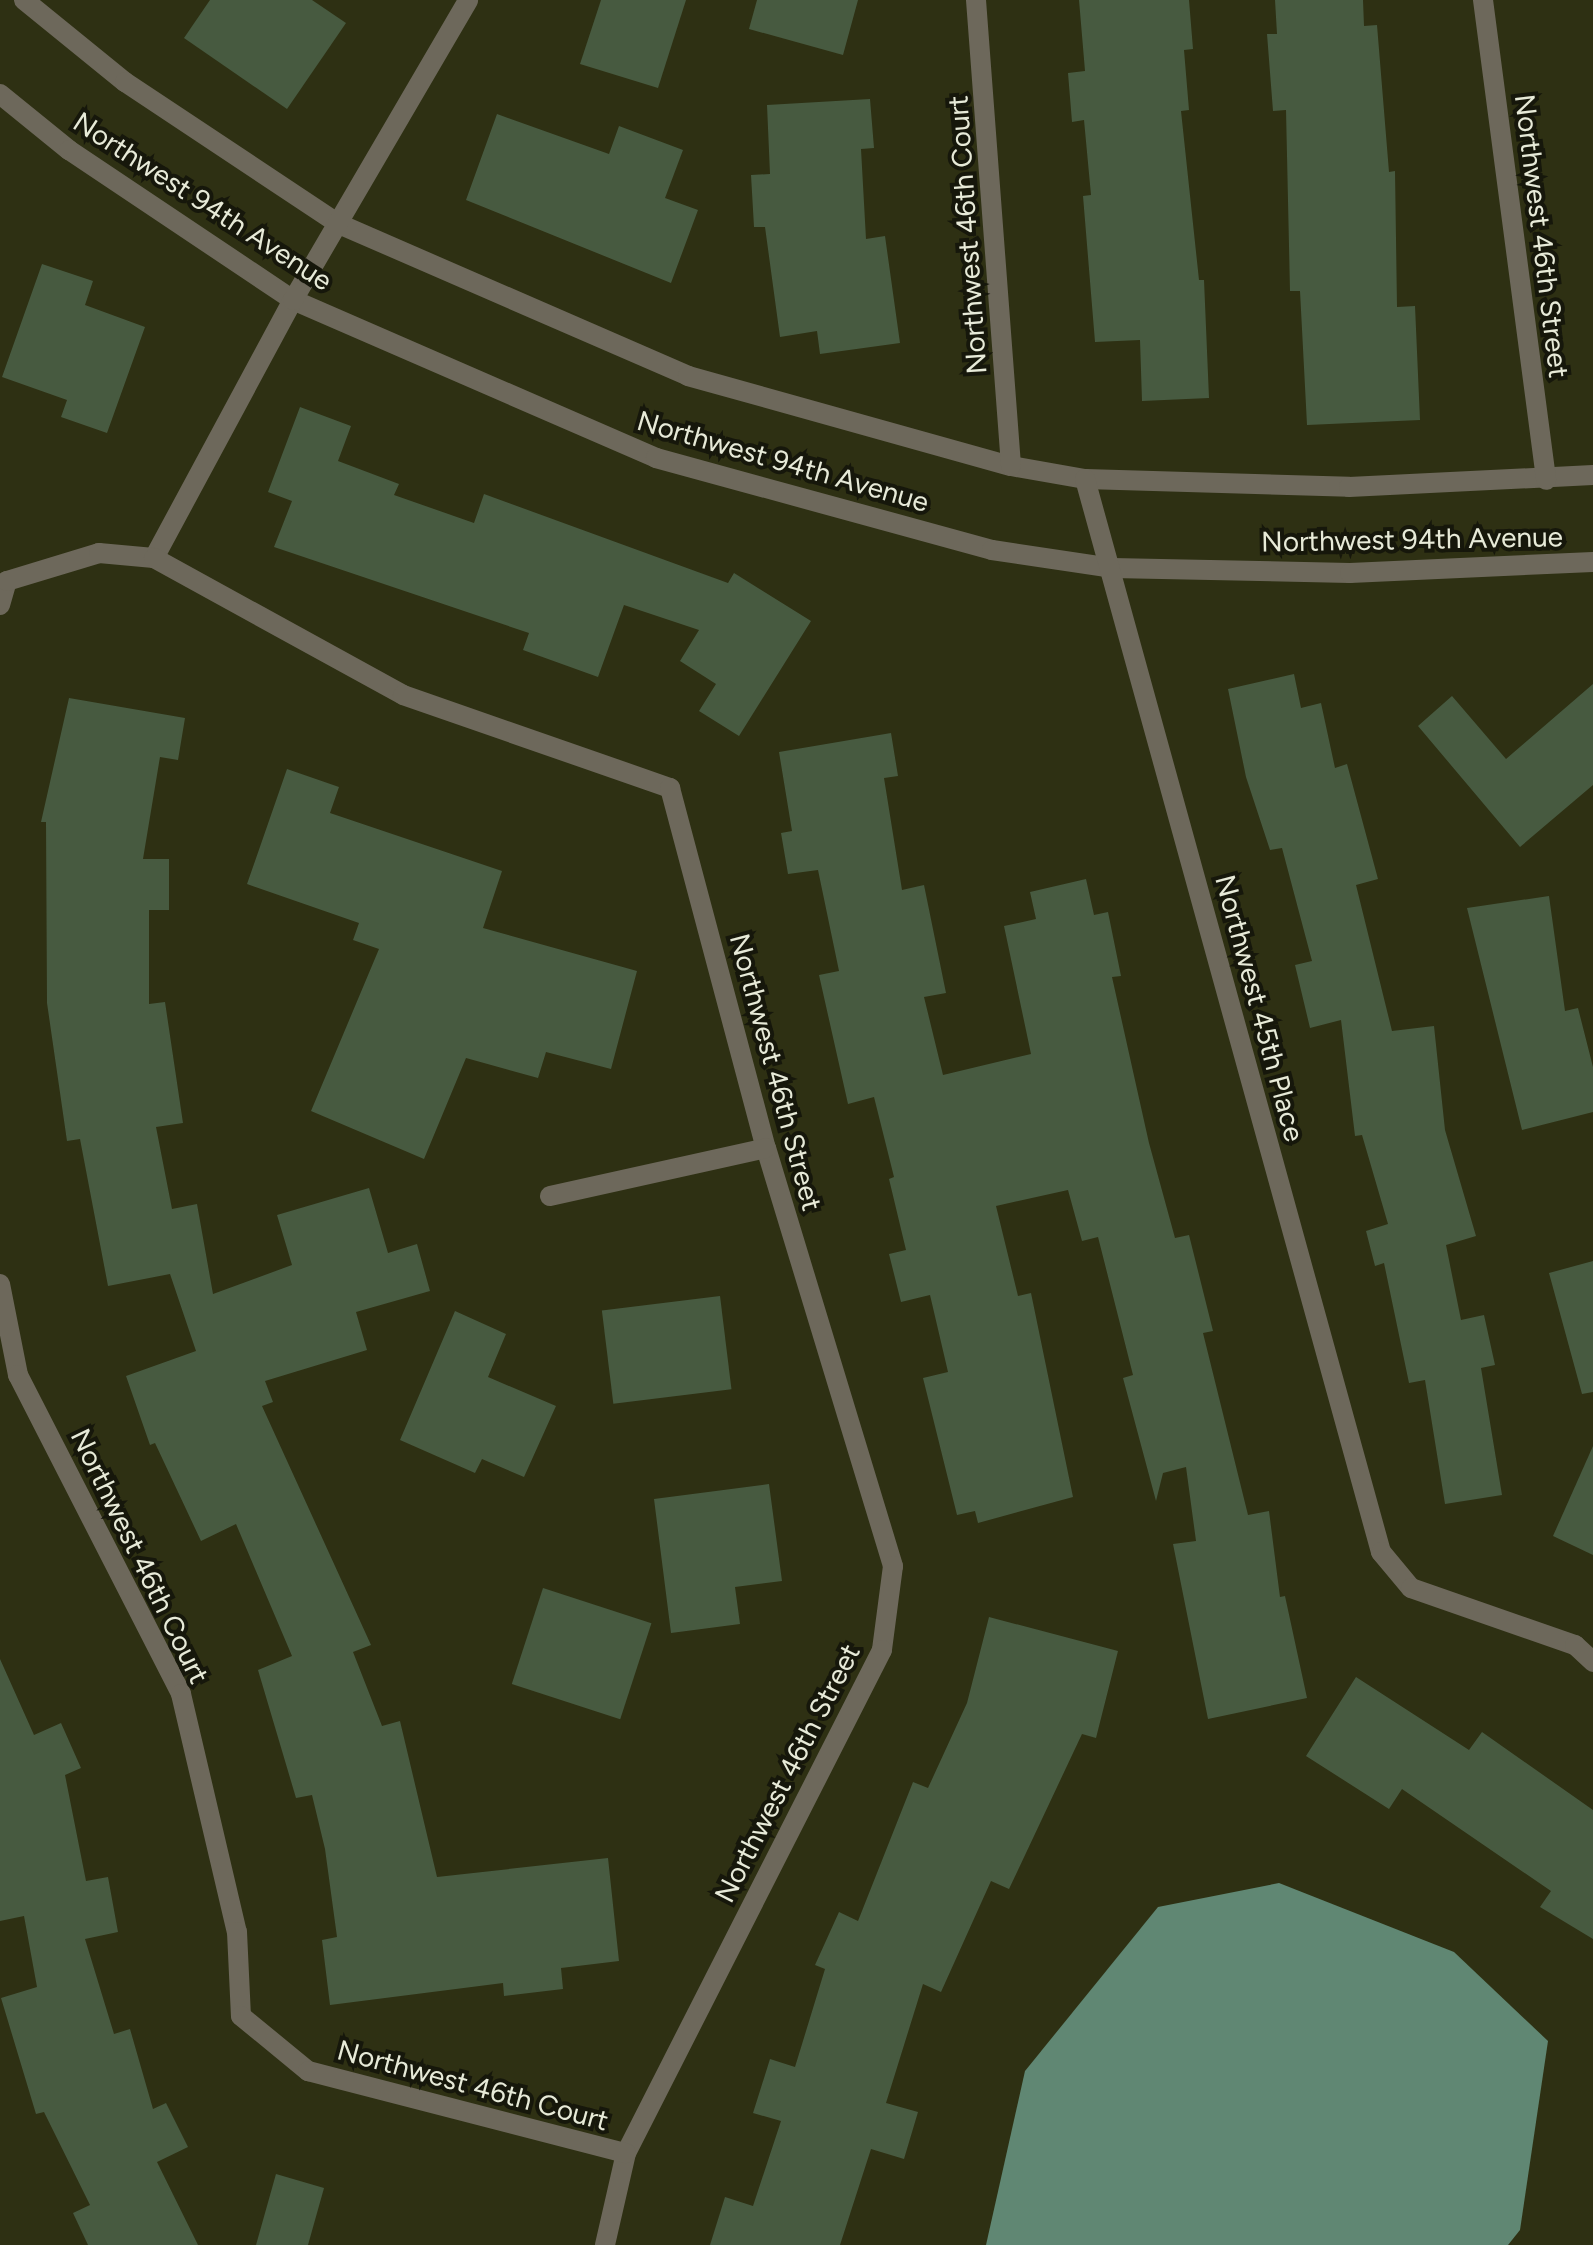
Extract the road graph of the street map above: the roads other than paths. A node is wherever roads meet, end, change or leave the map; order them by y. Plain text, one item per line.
1 (24, 0) edge
2 (468, 0) edge
3 (976, 0) edge
4 (1483, 0) edge
5 (0, 94) edge
6 (339, 224) junction
7 (293, 300) junction
8 (1011, 466) junction
9 (1593, 475) edge
10 (1085, 479) junction
11 (1546, 480) junction
12 (154, 558) junction
13 (1593, 562) edge
14 (1112, 568) junction
15 (0, 605) edge
16 (766, 1148) junction
17 (550, 1196) dead end
18 (0, 1284) edge
19 (1593, 1662) edge
20 (626, 2153) junction
21 (605, 2245) edge

1 - 6 street, Northwest 94th Avenue
2 - 6 street
3 - 8 street, Northwest 46th Court
4 - 11 street, Northwest 46th Street
5 - 7 street, Northwest 94th Avenue
6 - 7 street
6 - 8 street, Northwest 94th Avenue
7 - 12 street
7 - 14 street, Northwest 94th Avenue
8 - 10 street, Northwest 94th Avenue
9 - 11 street, Northwest 94th Avenue
10 - 11 street, Northwest 94th Avenue
10 - 14 street, Northwest 45th Place
12 - 15 street
12 - 16 street, Northwest 46th Street
13 - 14 street, Northwest 94th Avenue
14 - 19 street, Northwest 45th Place
16 - 17 street
16 - 20 street, Northwest 46th Street
18 - 20 street, Northwest 46th Court
20 - 21 street, Northwest 46th Street

